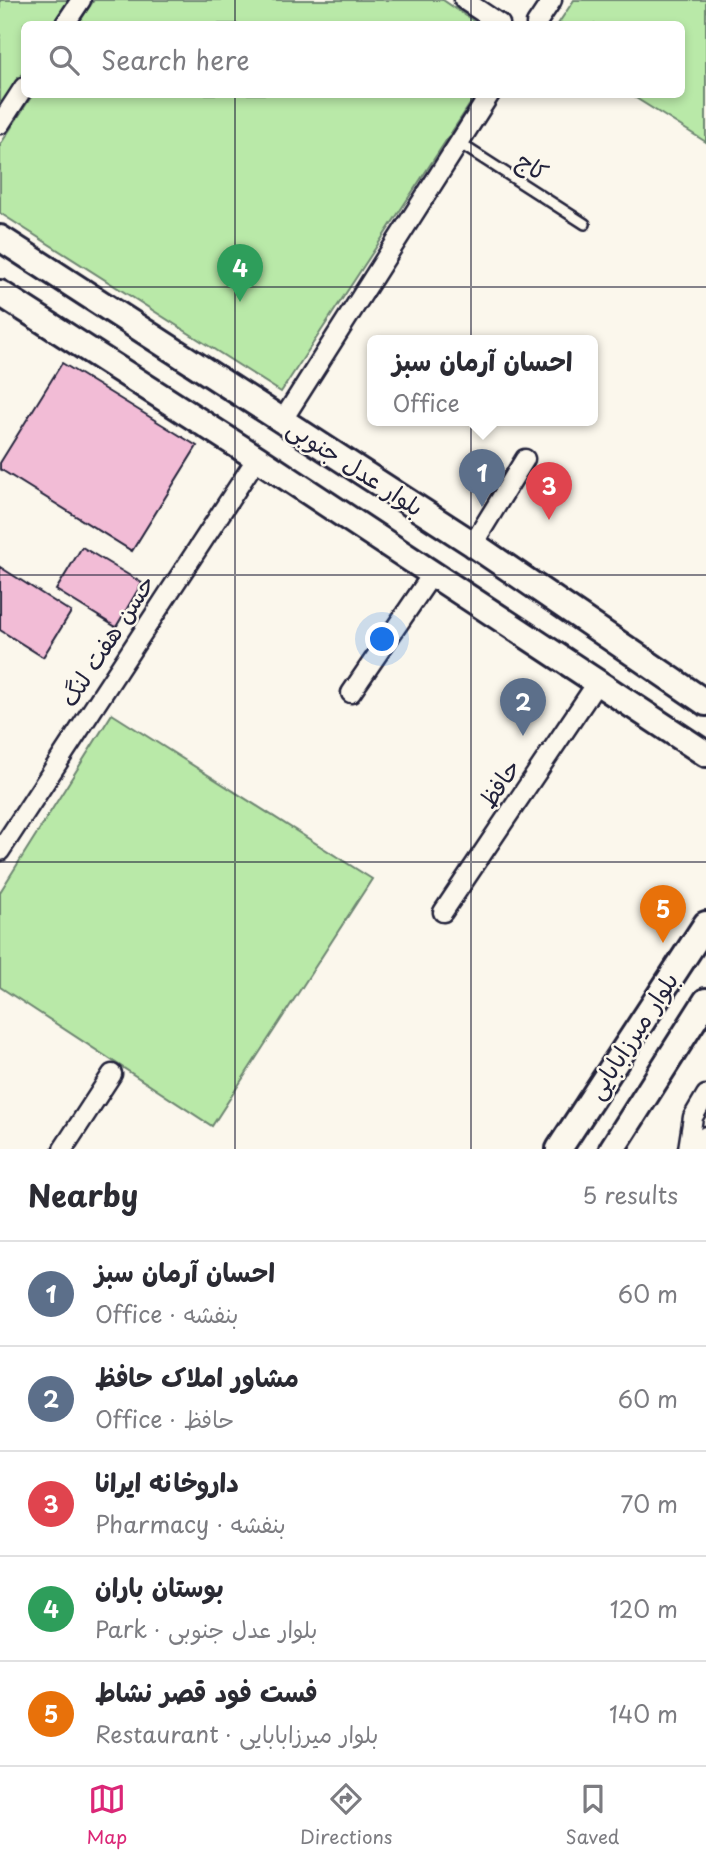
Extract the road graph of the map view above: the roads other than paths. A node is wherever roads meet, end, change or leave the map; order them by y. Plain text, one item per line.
1 (81, 0) edge
2 (464, 0) edge
3 (552, 0) edge
4 (67, 21) edge
5 (496, 21) edge
6 (538, 21) edge
7 (21, 92) edge
8 (487, 98) edge
9 (0, 124) edge
10 (458, 143) junction
11 (585, 224) dead end
12 (0, 238) edge
13 (0, 293) edge
14 (282, 421) junction
15 (257, 458) junction
16 (526, 459) dead end
17 (473, 544) junction
18 (431, 576) junction
19 (597, 683) junction
20 (351, 693) dead end
21 (706, 703) edge
22 (703, 755) edge
23 (0, 850) edge
24 (443, 912) dead end
25 (706, 923) edge
26 (706, 1001) edge
27 (112, 1074) dead end
28 (706, 1095) edge
29 (706, 1136) edge
30 (63, 1149) edge
31 (559, 1149) edge
32 (612, 1149) edge
33 (688, 1149) edge
34 (705, 1149) edge

1 - 4 street
2 - 5 street
3 - 6 street
7 - 9 street
8 - 10 street
10 - 11 lane, کاج
10 - 14 street
12 - 14 main road, بلوار عدل جنوبی
13 - 15 main road, بلوار عدل جنوبی
14 - 17 main road, بلوار عدل جنوبی
15 - 18 main road, بلوار عدل جنوبی
15 - 23 street, حسن هفت لنگ
16 - 17 street
17 - 21 main road, بلوار عدل جنوبی
18 - 19 main road, بلوار عدل جنوبی
18 - 20 street
19 - 22 main road, بلوار عدل جنوبی
19 - 24 street, حافظ
25 - 31 main road, بلوار میرزابابایی
26 - 32 main road, بلوار میرزابابایی
27 - 30 street
28 - 33 street
29 - 34 street

